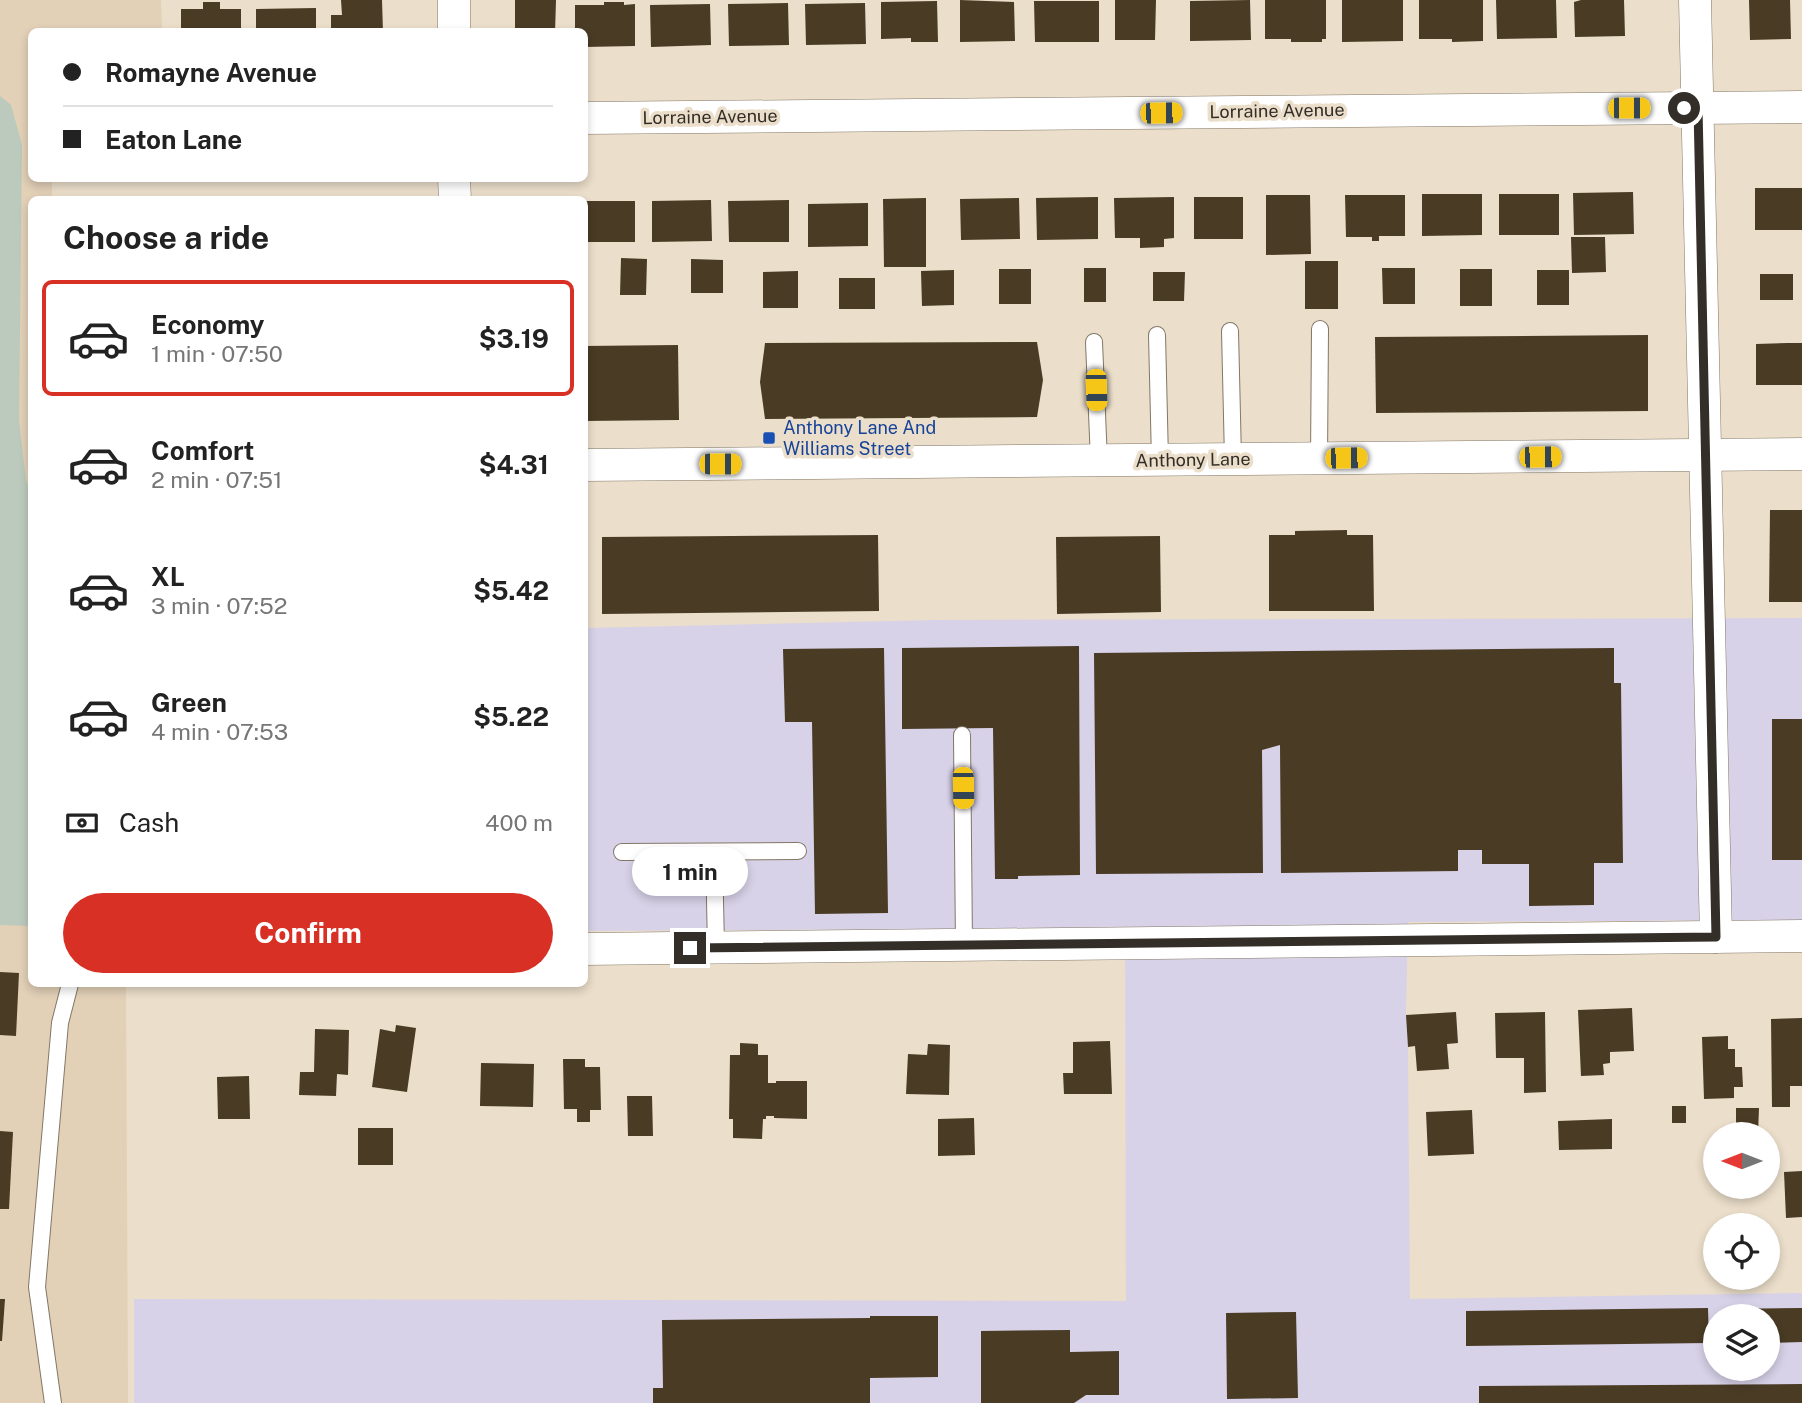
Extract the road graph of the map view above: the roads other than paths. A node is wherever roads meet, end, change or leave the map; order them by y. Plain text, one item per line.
1 (454, 0) edge
2 (1695, 0) edge
3 (454, 28) edge
4 (1802, 107) edge
5 (1698, 108) junction
6 (588, 118) edge
7 (1320, 329) dead end
8 (1230, 331) dead end
9 (1157, 335) dead end
10 (1094, 342) dead end
11 (1802, 454) edge
12 (1705, 455) junction
13 (1233, 459) junction
14 (1319, 459) junction
15 (1160, 460) junction
16 (1099, 461) junction
17 (588, 465) edge
18 (962, 735) dead end
19 (798, 851) dead end
20 (622, 852) dead end
21 (714, 852) junction
22 (1802, 936) edge
23 (1716, 937) junction
24 (964, 945) junction
25 (716, 948) junction
26 (588, 949) edge
27 (69, 987) edge
28 (53, 1403) edge

1 - 3 street
2 - 5 street
4 - 5 street, Lorraine Avenue
5 - 6 street, Lorraine Avenue
5 - 12 street
7 - 14 lane
8 - 13 lane
9 - 15 lane
10 - 16 lane
11 - 12 street, Anthony Lane
12 - 14 street, Anthony Lane
12 - 23 street
13 - 14 street, Anthony Lane
13 - 15 street, Anthony Lane
15 - 16 street, Anthony Lane
16 - 17 street, Anthony Lane
18 - 24 lane
19 - 21 lane
20 - 21 lane
21 - 25 lane
22 - 23 street
23 - 24 street
24 - 25 street
25 - 26 street
27 - 28 lane

